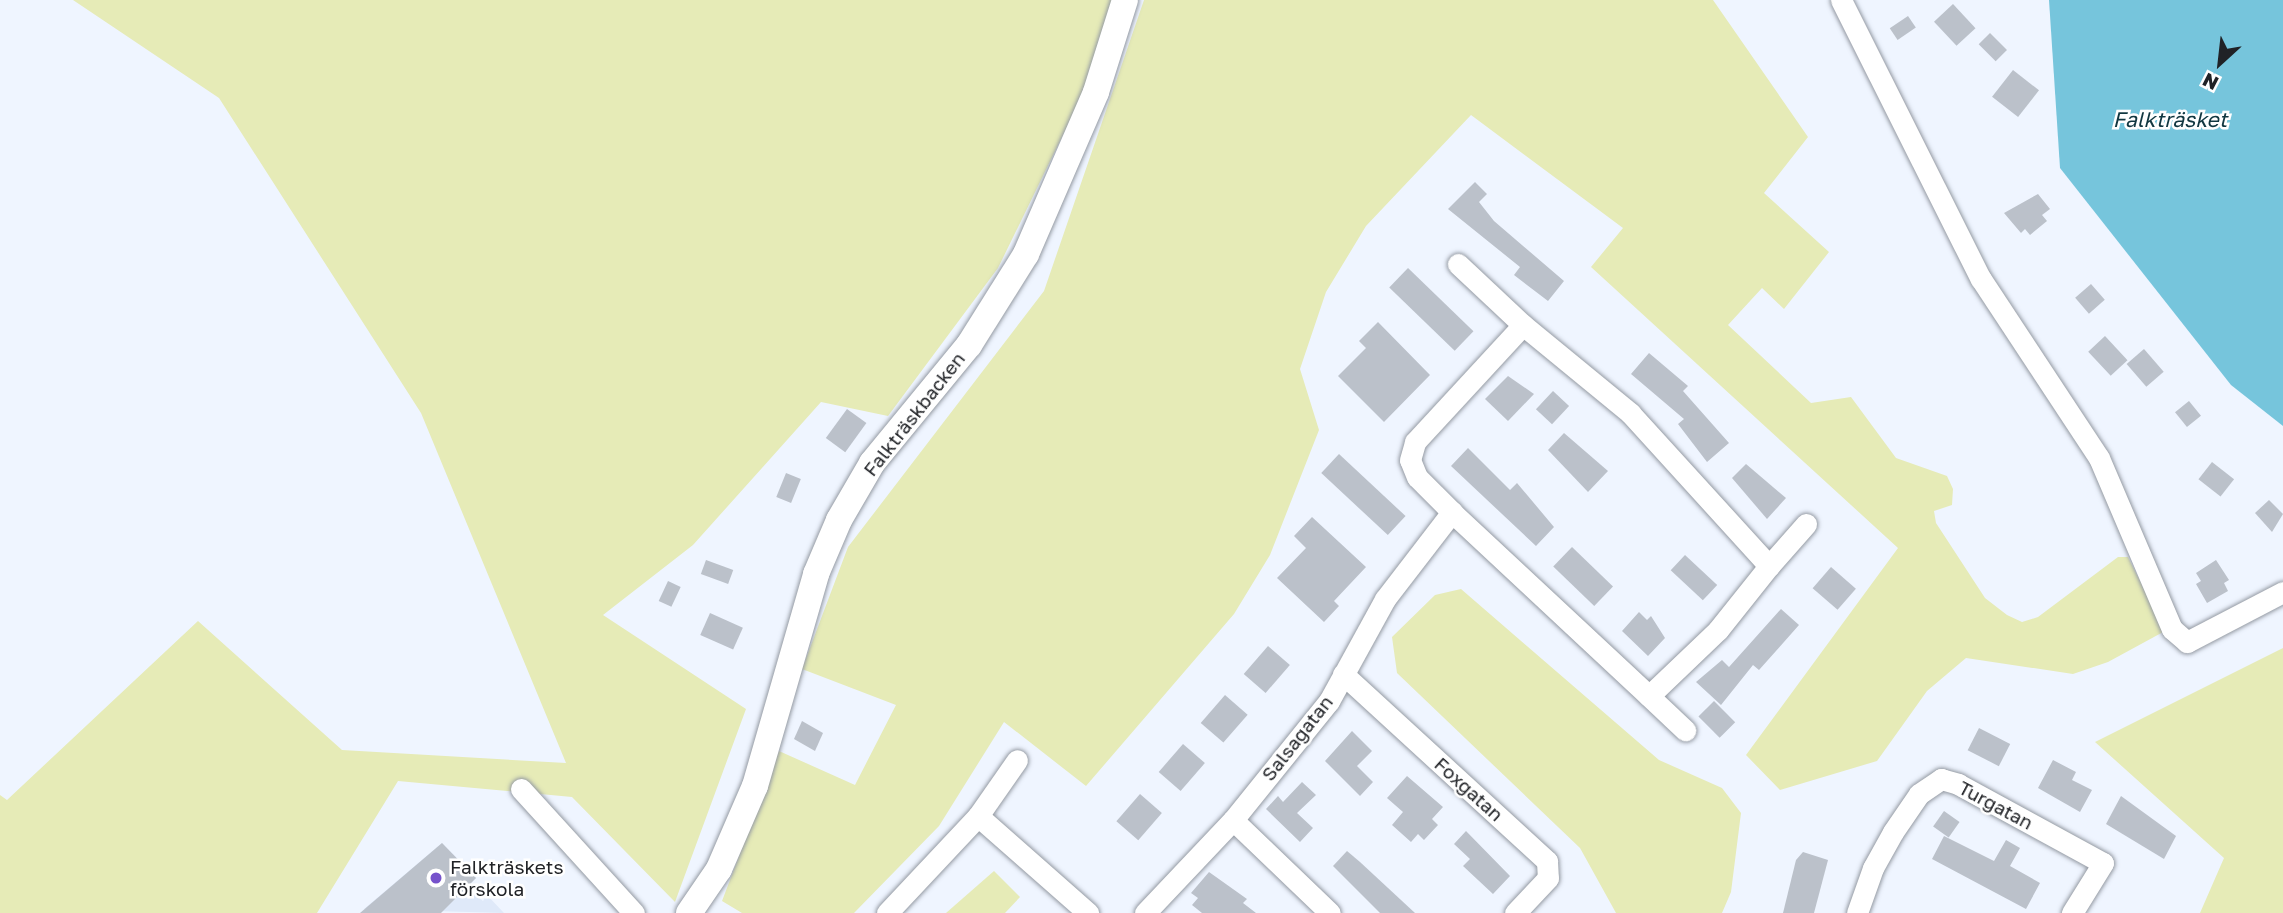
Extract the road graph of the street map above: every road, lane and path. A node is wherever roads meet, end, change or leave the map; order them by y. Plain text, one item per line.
1 (1125, 0) edge
2 (1842, 0) edge
3 (1458, 264) dead end
4 (1523, 325) junction
5 (1452, 512) junction
6 (1806, 524) dead end
7 (1769, 566) junction
8 (2283, 592) edge
9 (1343, 674) junction
10 (1649, 696) junction
11 (1685, 730) dead end
12 (1017, 760) dead end
13 (521, 789) dead end
14 (978, 816) junction
15 (1233, 820) junction
16 (634, 913) edge
17 (689, 913) edge
18 (887, 913) edge
19 (1088, 913) edge
20 (1145, 913) edge
21 (1330, 913) edge
22 (1515, 913) edge
23 (1857, 913) edge
24 (2072, 913) edge

1 - 17 street, Falkträskbacken
2 - 8 street
3 - 4 street
4 - 5 street
4 - 7 street
5 - 9 street, Salsagatan
5 - 10 street
6 - 7 street
7 - 10 street
9 - 15 street, Salsagatan
9 - 22 street, Foxgatan
10 - 11 street
12 - 14 street
13 - 16 street
14 - 18 street
14 - 19 street
15 - 20 street, Salsagatan
15 - 21 street
23 - 24 street, Turgatan

